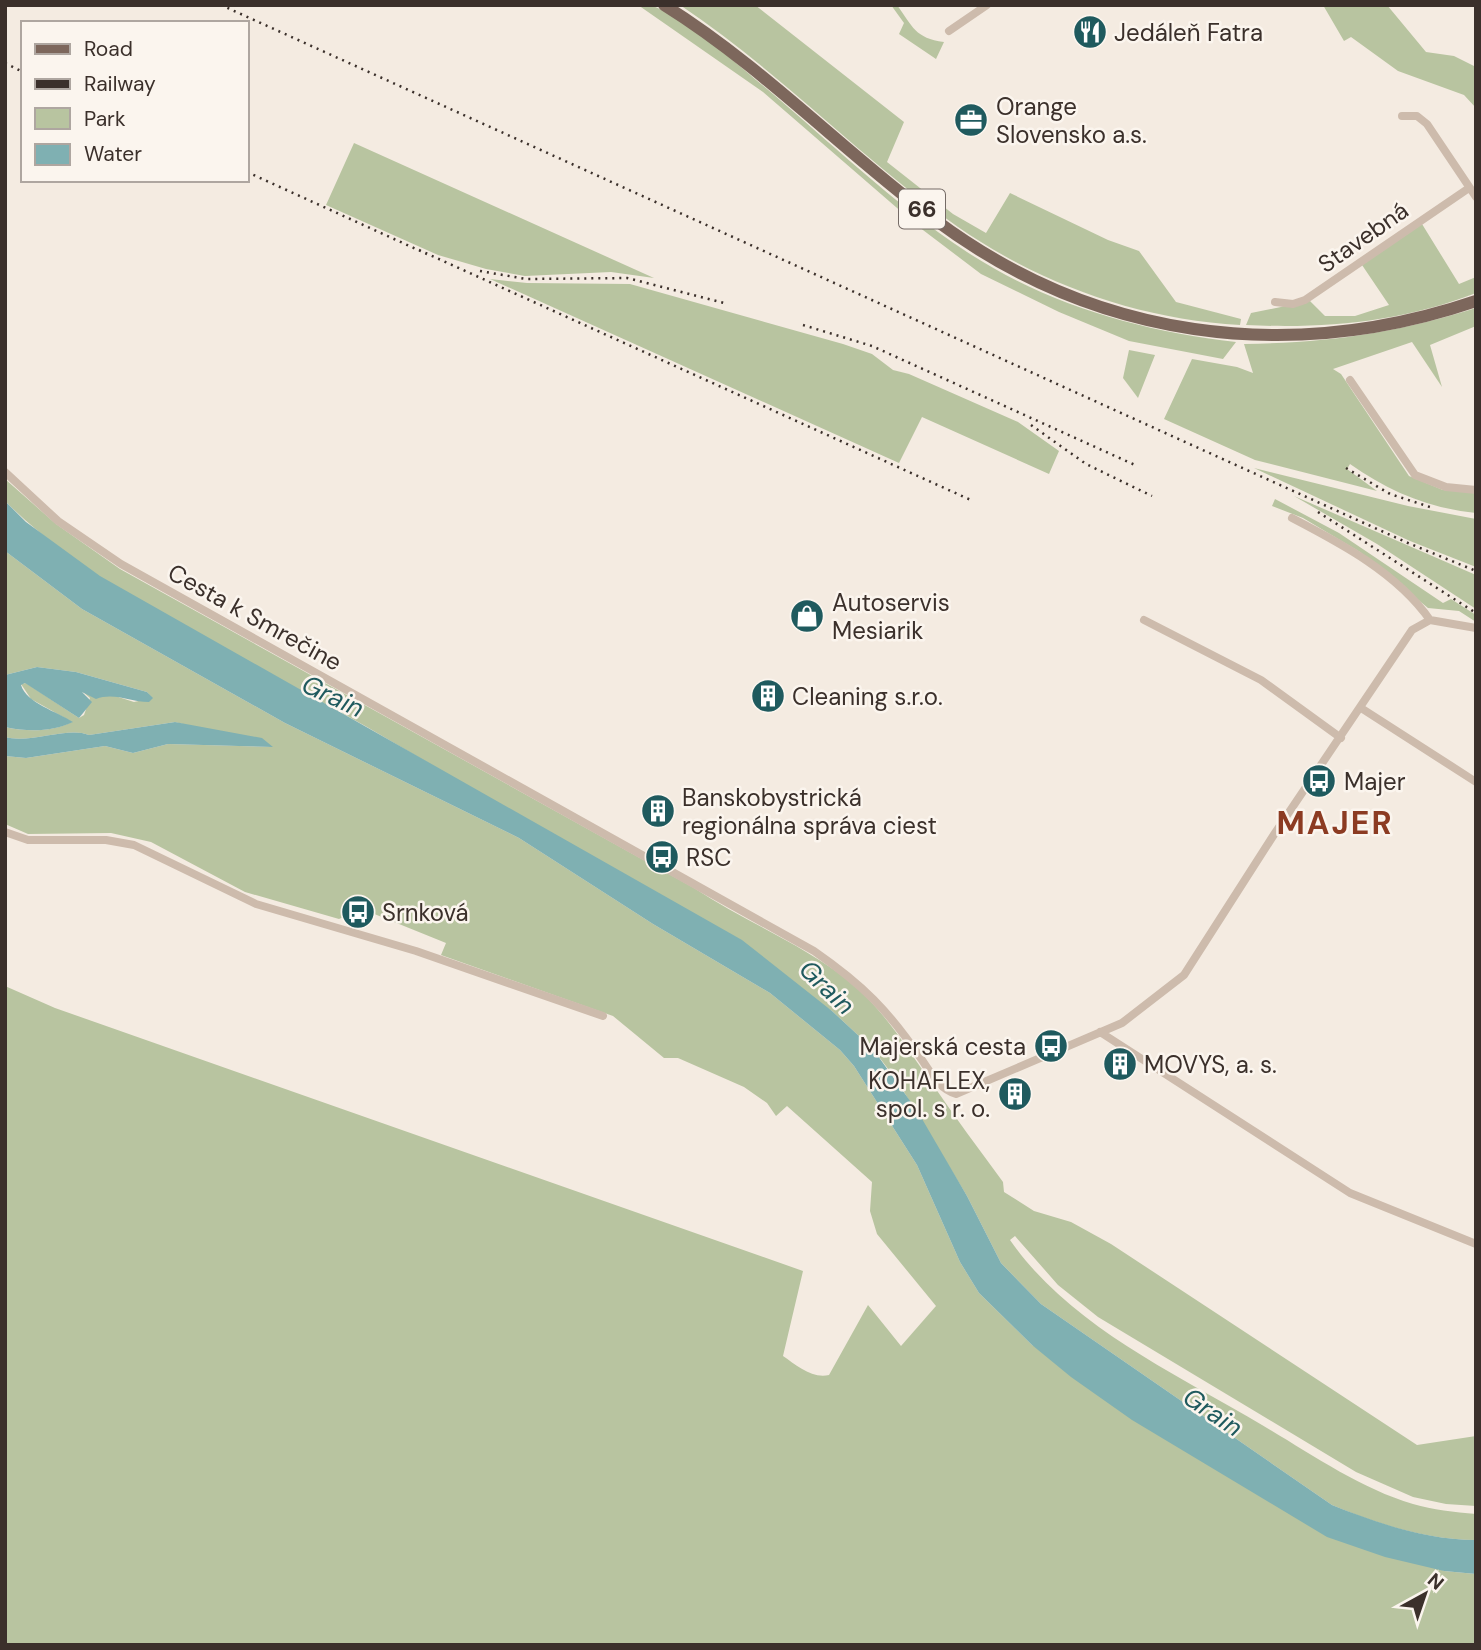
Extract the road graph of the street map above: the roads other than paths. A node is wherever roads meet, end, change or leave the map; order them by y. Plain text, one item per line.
1 (664, 5) edge
2 (987, 5) edge
3 (949, 31) dead end
4 (1402, 116) dead end
5 (1469, 188) junction
6 (1476, 197) edge
7 (1476, 301) edge
8 (1275, 302) dead end
9 (1350, 380) dead end
10 (5, 472) edge
11 (1476, 490) edge
12 (1292, 518) dead end
13 (1143, 620) dead end
14 (1430, 620) junction
15 (1476, 628) edge
16 (1361, 708) junction
17 (1341, 738) junction
18 (1476, 782) edge
19 (5, 832) edge
20 (603, 1016) dead end
21 (1100, 1032) junction
22 (1476, 1244) edge

1 - 7 main road, 66
2 - 3 street
4 - 5 street
5 - 6 street
5 - 8 street, Stavebná
9 - 11 street
10 - 21 street, Cesta k Smrečine
12 - 14 street
13 - 17 street
14 - 15 street
14 - 16 street
16 - 17 street
16 - 18 street
17 - 21 street
19 - 20 street
21 - 22 street

